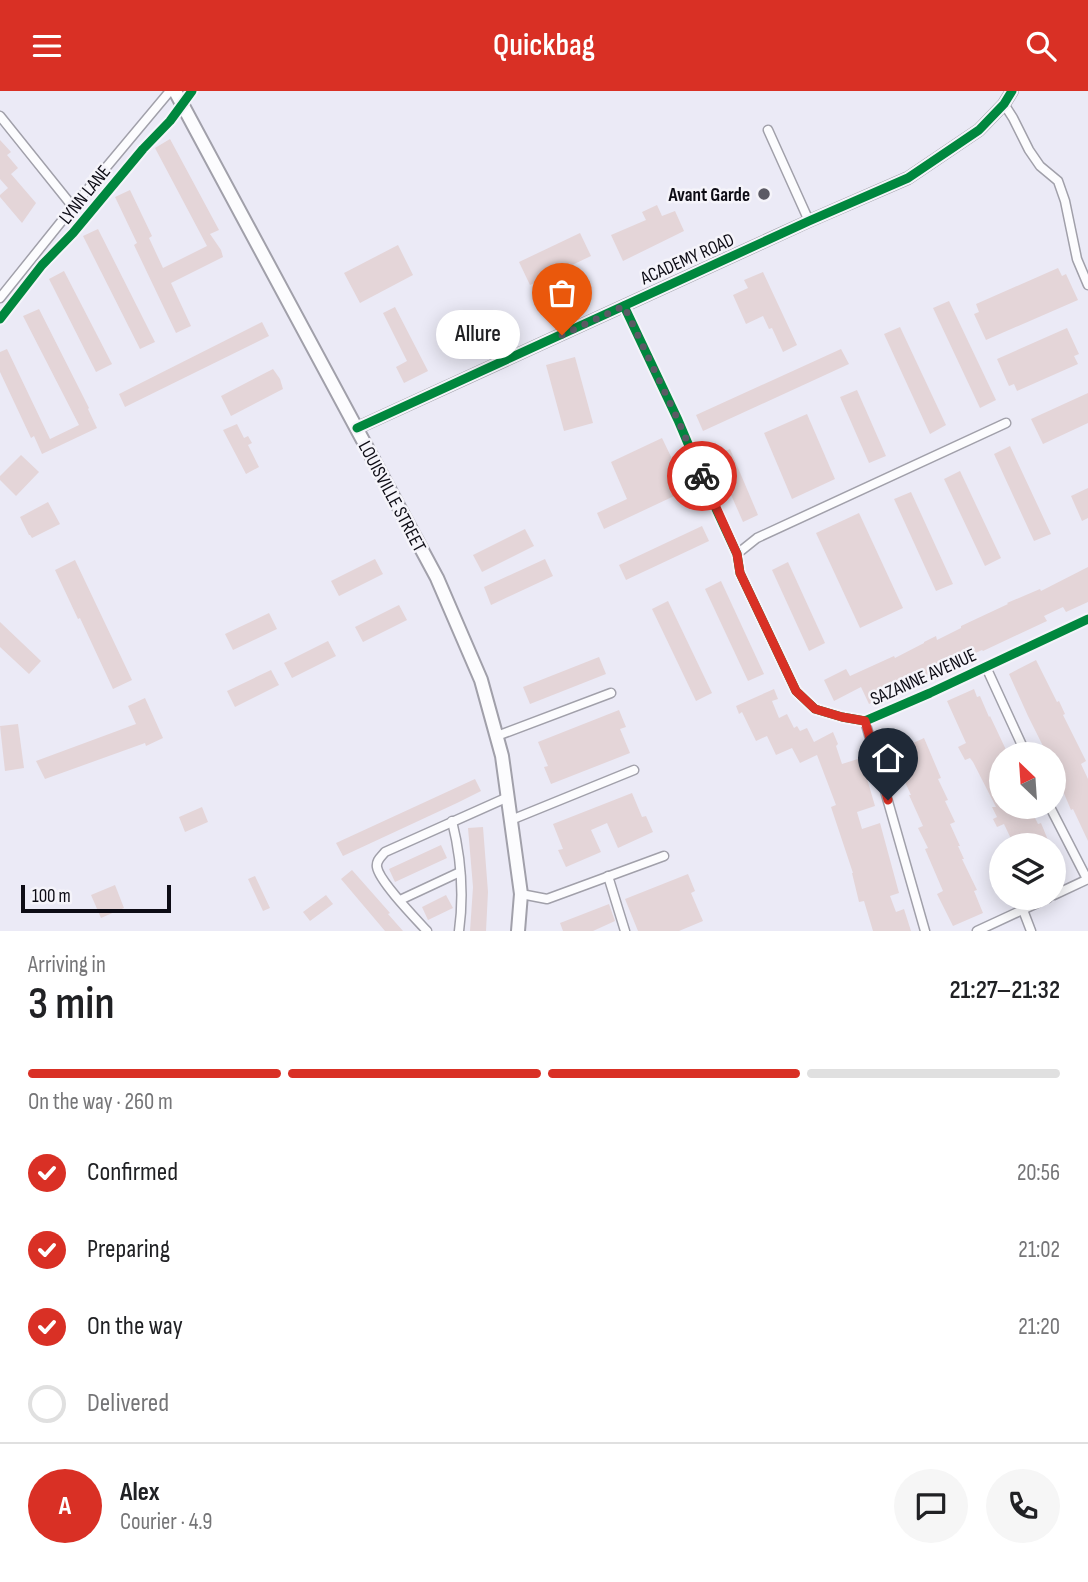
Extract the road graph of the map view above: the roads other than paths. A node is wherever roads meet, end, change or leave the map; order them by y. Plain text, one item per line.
1 (173, 91) edge
2 (1012, 91) edge
3 (1004, 104) junction
4 (0, 116) edge
5 (768, 130) dead end
6 (73, 207) junction
7 (809, 221) junction
8 (1088, 285) edge
9 (0, 298) edge
10 (624, 306) junction
11 (1006, 423) dead end
12 (357, 428) junction
13 (737, 554) junction
14 (1088, 619) edge
15 (986, 667) junction
16 (611, 693) dead end
17 (865, 721) junction
18 (496, 736) junction
19 (1020, 742) edge
20 (634, 770) dead end
21 (508, 797) junction
22 (1056, 819) edge
23 (511, 820) junction
24 (452, 821) junction
25 (664, 856) dead end
26 (460, 872) junction
27 (608, 876) junction
28 (1088, 879) edge
29 (1066, 889) edge
30 (521, 894) junction
31 (400, 900) junction
32 (1021, 910) edge
33 (1023, 910) edge
34 (427, 931) edge
35 (459, 931) edge
36 (518, 931) edge
37 (625, 931) edge
38 (925, 931) edge
39 (977, 931) edge
40 (1031, 931) edge

1 - 6 street, LYNN LANE
1 - 12 main road, LOUISVILLE STREET
2 - 3 street, ACADEMY ROAD
3 - 7 street, ACADEMY ROAD
3 - 8 street
4 - 6 street
5 - 7 street
6 - 9 street, LYNN LANE
7 - 10 street, ACADEMY ROAD
10 - 12 street, ACADEMY ROAD
10 - 13 street, SAZANNE AVENUE
11 - 13 street
12 - 18 main road, LOUISVILLE STREET
13 - 17 street, SAZANNE AVENUE
14 - 15 street, SAZANNE AVENUE
15 - 17 street, SAZANNE AVENUE
15 - 19 street
16 - 18 street
17 - 38 street
18 - 21 main road, LOUISVILLE STREET
20 - 23 street
21 - 23 main road, LOUISVILLE STREET
21 - 24 street
22 - 28 street
23 - 30 main road, LOUISVILLE STREET
24 - 26 street
24 - 31 street
25 - 27 street
26 - 31 street
26 - 35 street
27 - 30 street
27 - 37 street
28 - 29 street
30 - 36 main road, LOUISVILLE STREET
31 - 34 street
32 - 39 street
33 - 40 street

